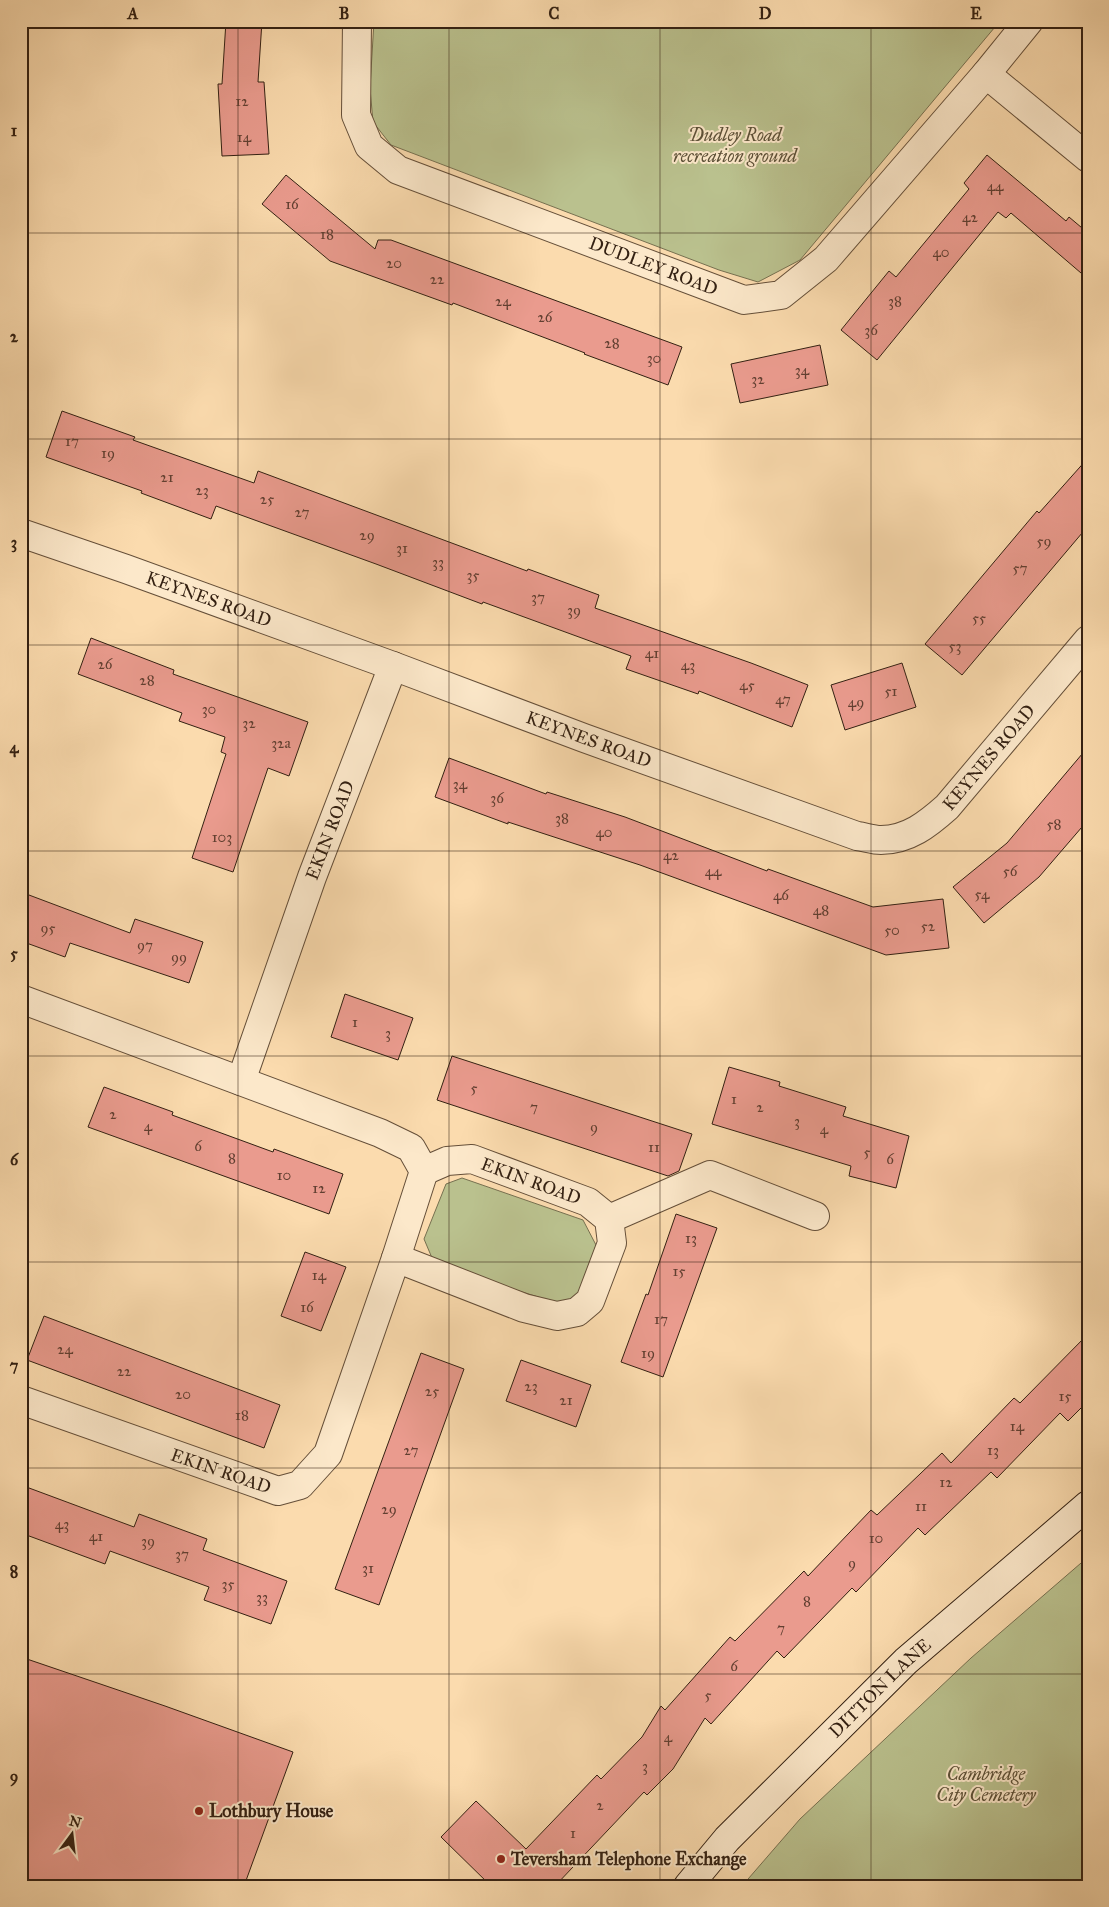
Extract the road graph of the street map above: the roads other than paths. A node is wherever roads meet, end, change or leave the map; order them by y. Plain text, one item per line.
1 (357, 21) edge
2 (1029, 21) edge
3 (986, 74) junction
4 (1088, 158) edge
5 (21, 534) edge
6 (1088, 640) edge
7 (393, 666) junction
8 (21, 999) edge
9 (241, 1081) junction
10 (424, 1171) junction
11 (815, 1216) dead end
12 (608, 1219) junction
13 (396, 1258) junction
14 (21, 1400) edge
15 (1088, 1505) edge
16 (688, 1886) edge

1 - 3 street, DUDLEY ROAD
2 - 3 street, DUDLEY ROAD
3 - 4 street
5 - 7 street, KEYNES ROAD
6 - 7 street, KEYNES ROAD
7 - 9 street, EKIN ROAD
8 - 9 street
9 - 10 street
10 - 12 street, EKIN ROAD
10 - 13 street, EKIN ROAD
11 - 12 street
12 - 13 street
13 - 14 street, EKIN ROAD
15 - 16 street, DITTON LANE

